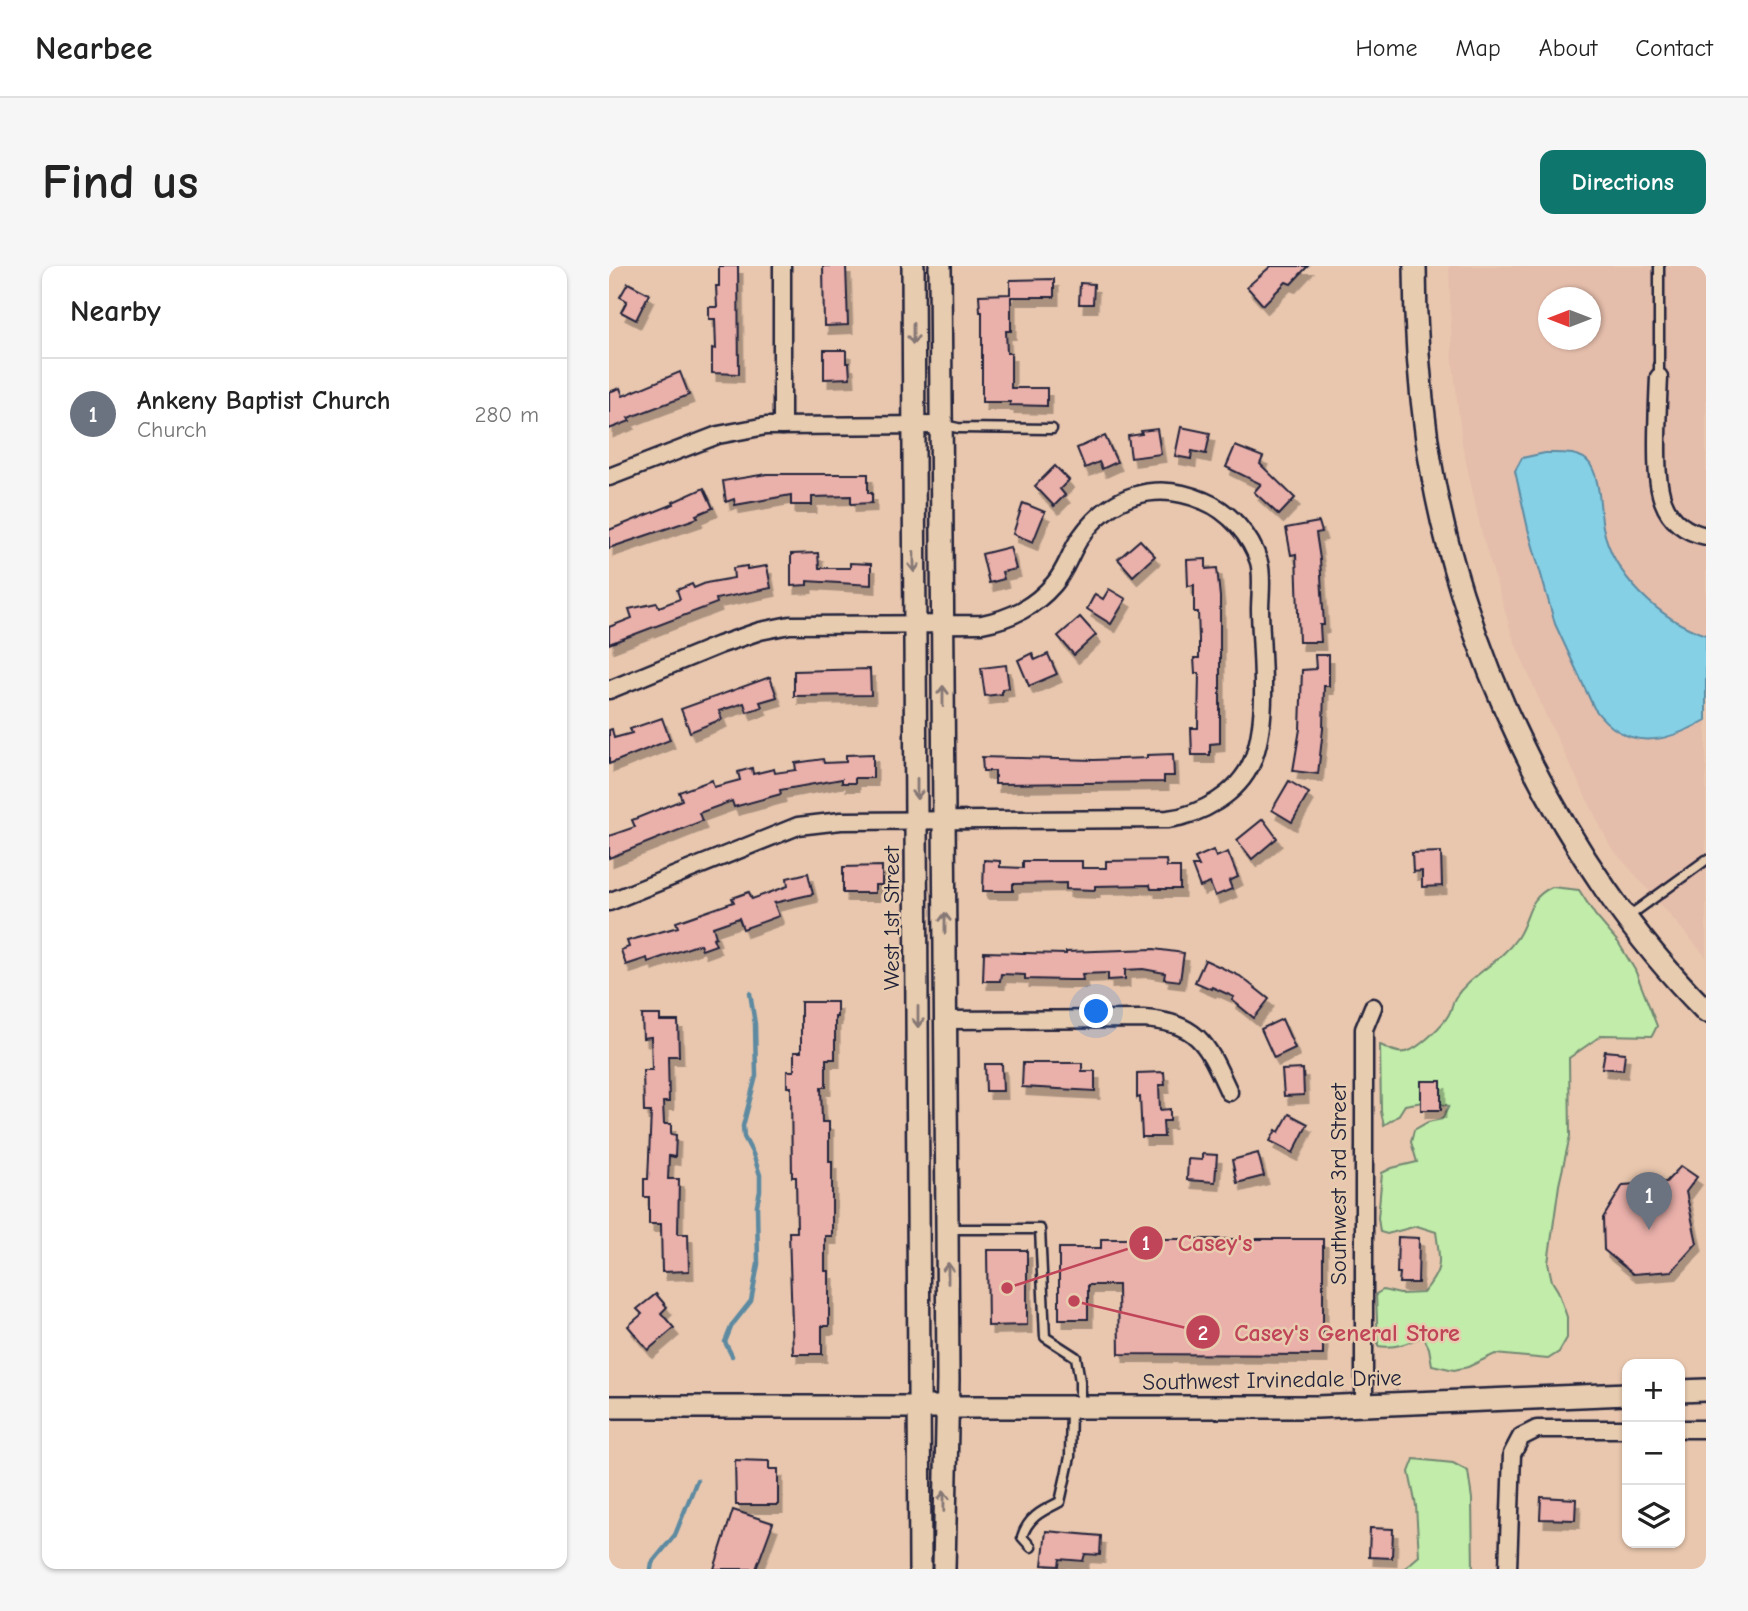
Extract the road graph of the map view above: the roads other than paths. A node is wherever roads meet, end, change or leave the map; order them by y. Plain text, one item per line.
1 (782, 266) edge
2 (913, 266) edge
3 (940, 266) edge
4 (1415, 266) edge
5 (1659, 266) edge
6 (1659, 377) joint
7 (914, 425) junction
8 (941, 425) junction
9 (782, 426) junction
10 (1052, 429) dead end
11 (609, 477) edge
12 (1706, 536) edge
13 (943, 624) junction
14 (916, 626) junction
15 (609, 691) edge
16 (917, 821) junction
17 (944, 821) junction
18 (1706, 860) edge
19 (609, 902) edge
20 (1626, 918) junction
21 (1373, 1007) dead end
22 (1706, 1012) edge
23 (944, 1020) junction
24 (1229, 1092) dead end
25 (947, 1229) junction
26 (1706, 1390) edge
27 (1685, 1391) edge
28 (1622, 1394) edge
29 (1364, 1406) junction
30 (609, 1407) edge
31 (918, 1408) junction
32 (947, 1408) junction
33 (1075, 1408) junction
34 (1622, 1429) edge
35 (1685, 1429) edge
36 (1706, 1429) edge
37 (1031, 1547) dead end
38 (920, 1569) edge
39 (944, 1569) edge
40 (1508, 1569) edge

1 - 9 street
2 -> 7 main road, West 1st Street
3 - 8 main road
4 - 20 main road
5 - 6 lane
6 - 12 street
7 - 8 street
7 - 9 street
7 -> 14 main road, West 1st Street
8 - 10 lane
8 - 13 main road
9 - 11 street
13 - 14 street
17 -> 13 main road
13 - 17 street
14 - 15 street
14 -> 16 main road, West 1st Street
16 - 17 street
16 - 19 street
16 -> 31 main road, West 1st Street
23 -> 17 main road
18 - 20 lane
20 - 22 main road
21 - 29 street, Southwest 3rd Street
23 - 24 street
23 - 25 main road
32 -> 25 main road
25 - 33 lane
26 - 27 main road
28 - 29 main road, Southwest Irvinedale Drive
29 - 33 main road, Southwest Irvinedale Drive
30 - 31 main road, Southwest Irvinedale Drive
31 - 32 main road, Southwest Irvinedale Drive
31 - 38 main road, West 1st Street
32 - 33 main road, Southwest Irvinedale Drive
39 -> 32 main road
33 - 37 lane
34 - 40 street
35 - 36 street

